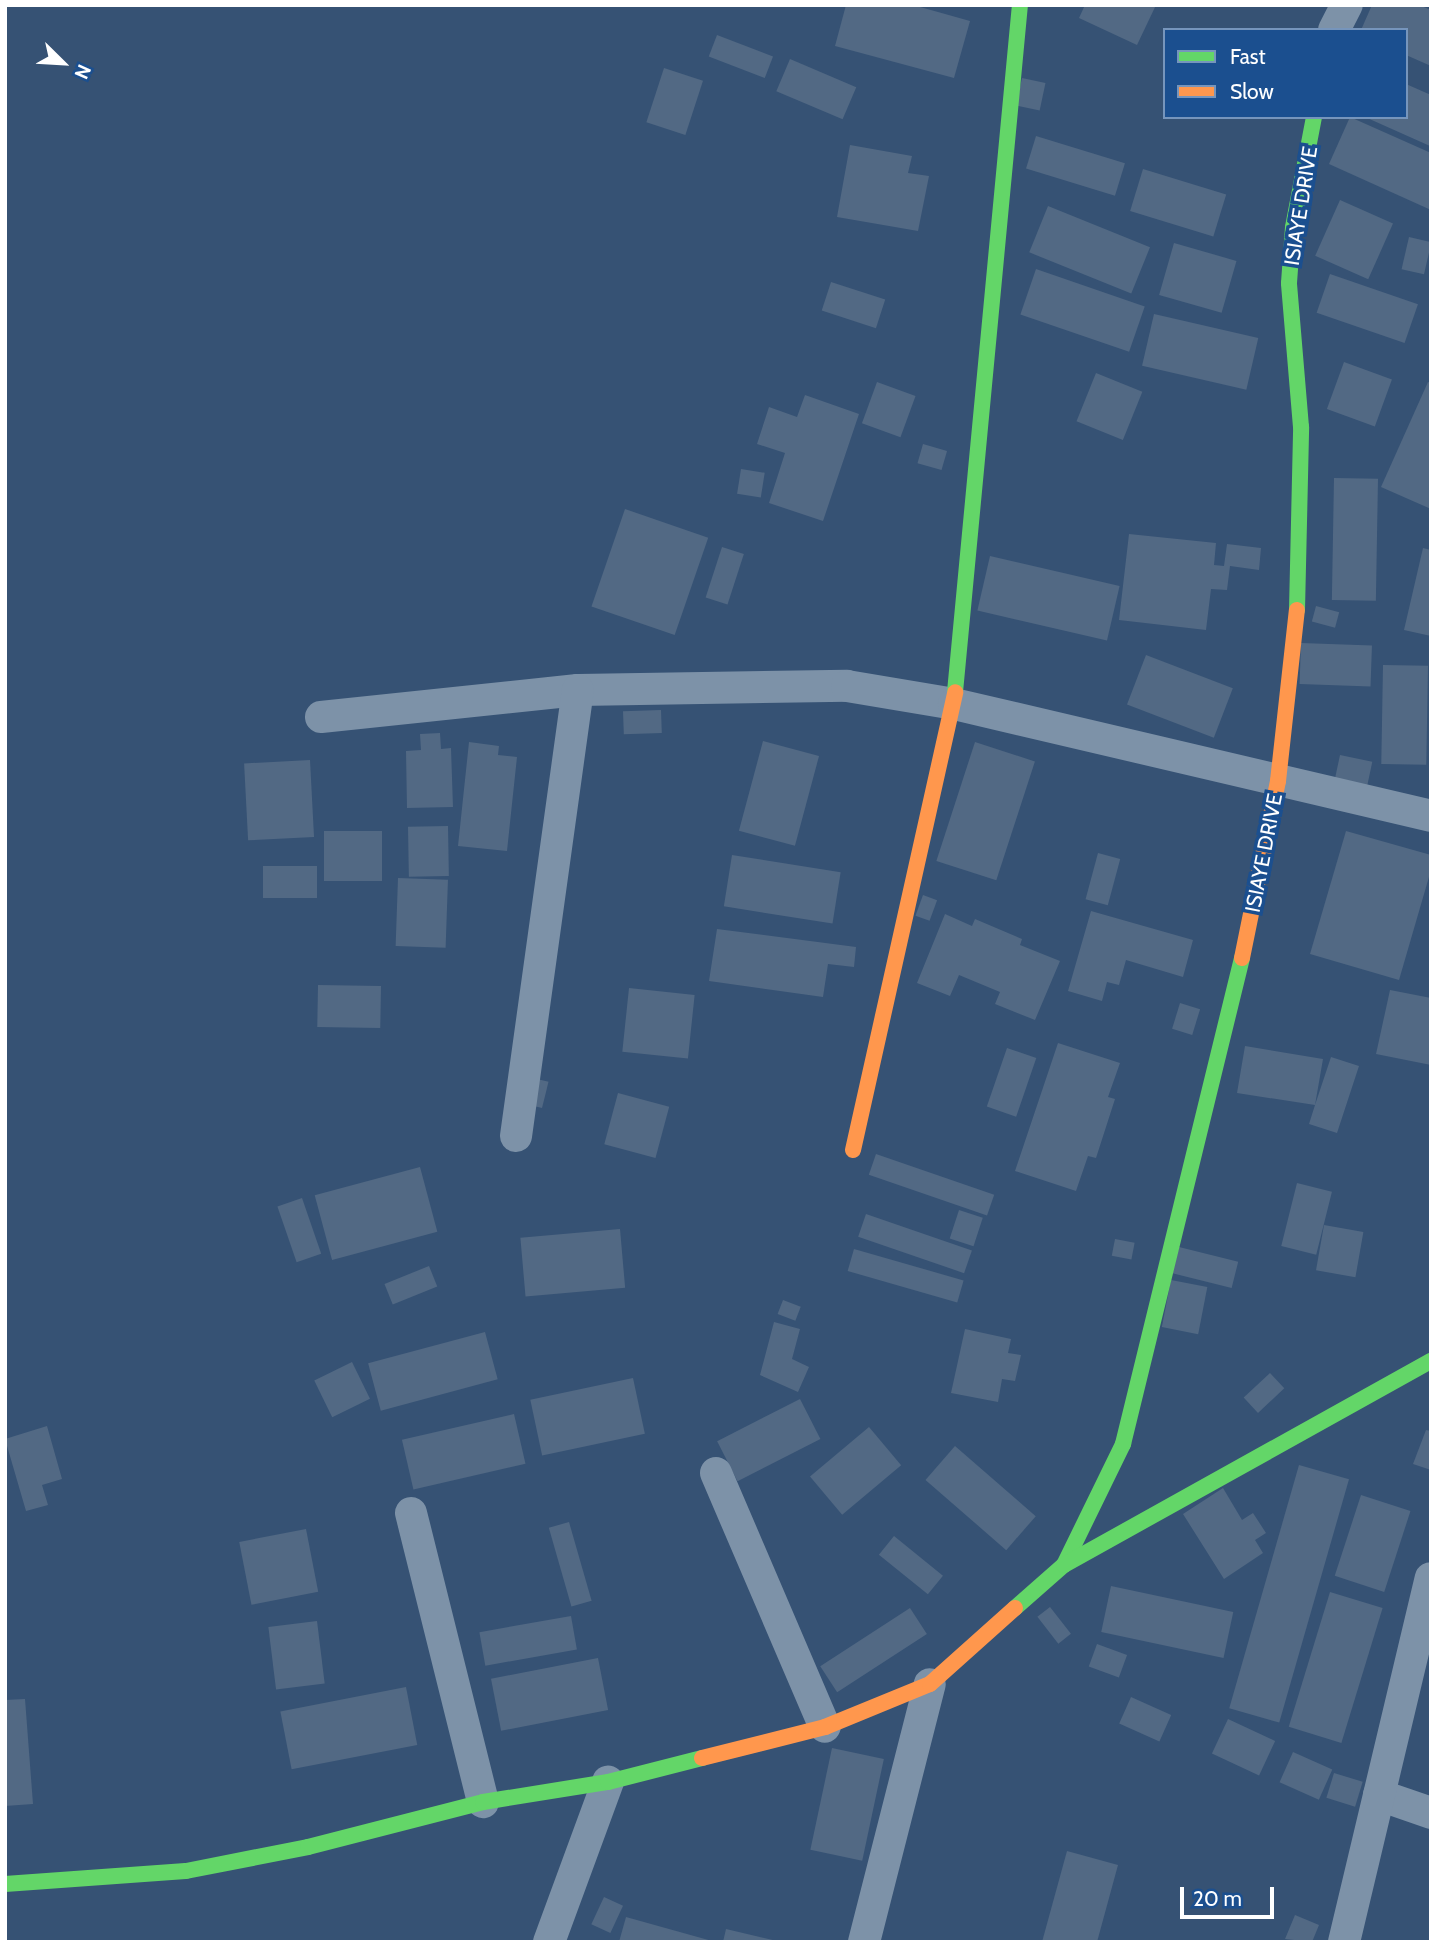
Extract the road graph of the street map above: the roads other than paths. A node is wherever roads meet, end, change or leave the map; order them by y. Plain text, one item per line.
1 (1020, 5) edge
2 (1347, 5) edge
3 (1335, 28) edge
4 (1314, 119) edge
5 (578, 690) junction
6 (954, 704) junction
7 (321, 717) dead end
8 (1278, 782) junction
9 (1431, 816) edge
10 (516, 1136) dead end
11 (853, 1150) dead end
12 (1431, 1361) edge
13 (716, 1473) dead end
14 (411, 1513) dead end
15 (1064, 1564) junction
16 (1431, 1578) edge
17 (930, 1684) junction
18 (825, 1727) junction
19 (608, 1782) junction
20 (1380, 1795) junction
21 (482, 1802) junction
22 (1431, 1813) edge
23 (5, 1884) edge
24 (549, 1942) edge
25 (864, 1942) edge
26 (1344, 1942) edge

1 - 6 street
2 - 3 street
4 - 8 street, ISIAYE DRIVE
5 - 6 street
5 - 7 street
5 - 10 street
6 - 8 street
6 - 11 street
8 - 9 street
8 - 15 street, ISIAYE DRIVE
12 - 15 street
13 - 18 street
14 - 21 street
15 - 17 street
16 - 20 street
17 - 18 street
17 - 25 street
18 - 19 street
19 - 21 street
19 - 24 street
20 - 22 street
20 - 26 street
21 - 23 street

